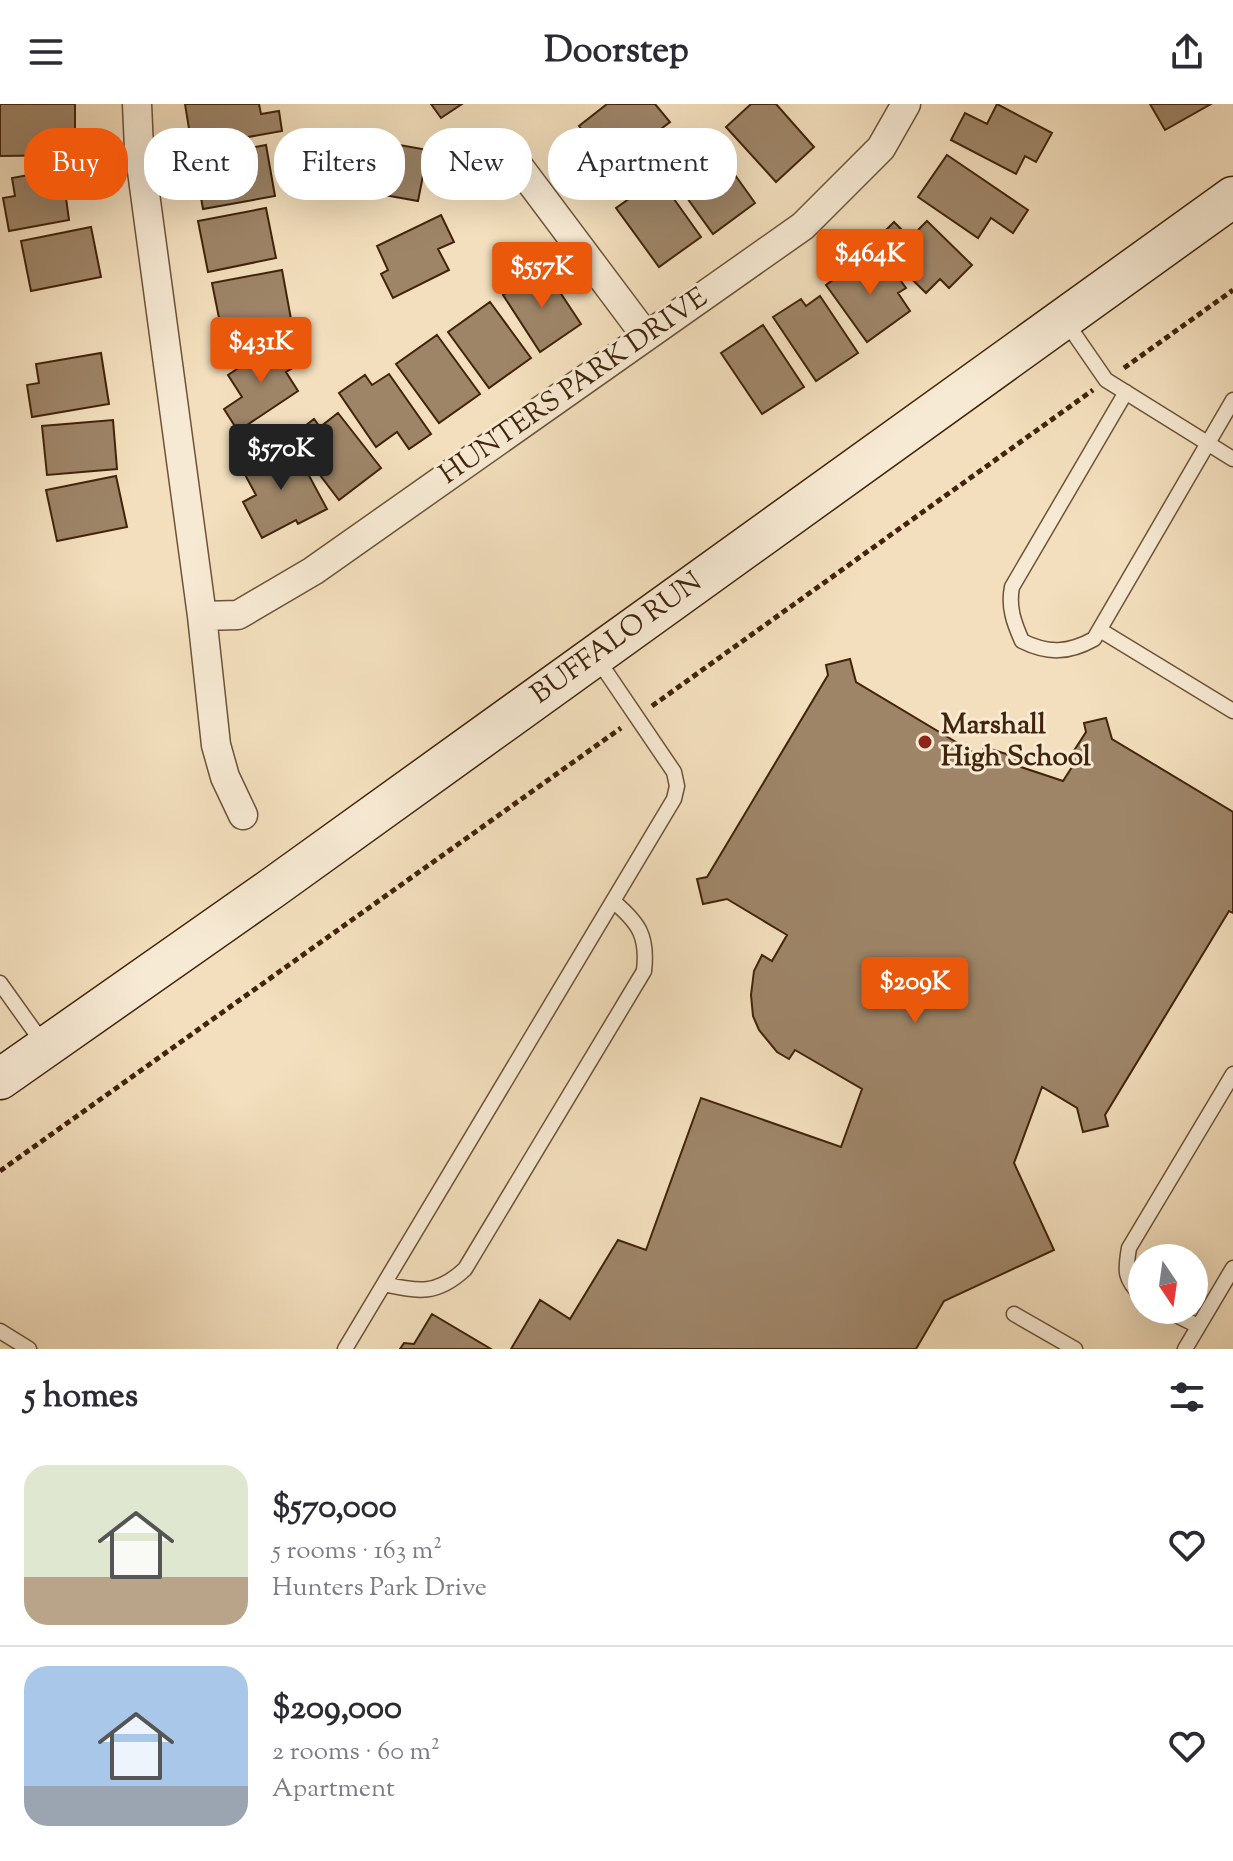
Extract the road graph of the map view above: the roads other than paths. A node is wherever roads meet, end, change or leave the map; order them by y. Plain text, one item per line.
1 (137, 104) edge
2 (906, 104) edge
3 (532, 184) edge
4 (1233, 197) edge
5 (1064, 318) junction
6 (646, 336) junction
7 (1126, 392) junction
8 (1233, 400) edge
9 (1208, 444) junction
10 (1233, 459) edge
11 (202, 616) junction
12 (1100, 630) junction
13 (595, 655) junction
14 (1233, 711) edge
15 (243, 815) dead end
16 (613, 901) junction
17 (0, 983) edge
18 (46, 1047) junction
19 (1233, 1074) edge
20 (0, 1079) edge
21 (1131, 1244) edge
22 (1128, 1255) edge
23 (1233, 1268) edge
24 (1128, 1276) edge
25 (384, 1284) junction
26 (1014, 1314) dead end
27 (1194, 1324) edge
28 (1198, 1326) junction
29 (0, 1331) edge
30 (29, 1349) edge
31 (345, 1349) edge
32 (1075, 1349) edge
33 (1185, 1349) edge

1 - 11 street
2 - 6 street, HUNTERS PARK DRIVE
3 - 6 street
4 - 5 street, BUFFALO RUN
5 - 7 lane
5 - 13 street, BUFFALO RUN
6 - 11 street, HUNTERS PARK DRIVE
7 - 9 lane
7 - 12 lane
8 - 9 lane
9 - 10 lane
9 - 12 lane
11 - 15 street
12 - 14 lane
13 - 16 lane
13 - 18 street, BUFFALO RUN
16 - 25 lane
16 - 25 lane
17 - 18 lane
18 - 20 street, BUFFALO RUN
19 - 21 lane
22 - 24 lane
23 - 28 lane
25 - 31 lane
26 - 32 lane
27 - 28 lane
28 - 33 lane
29 - 30 lane

